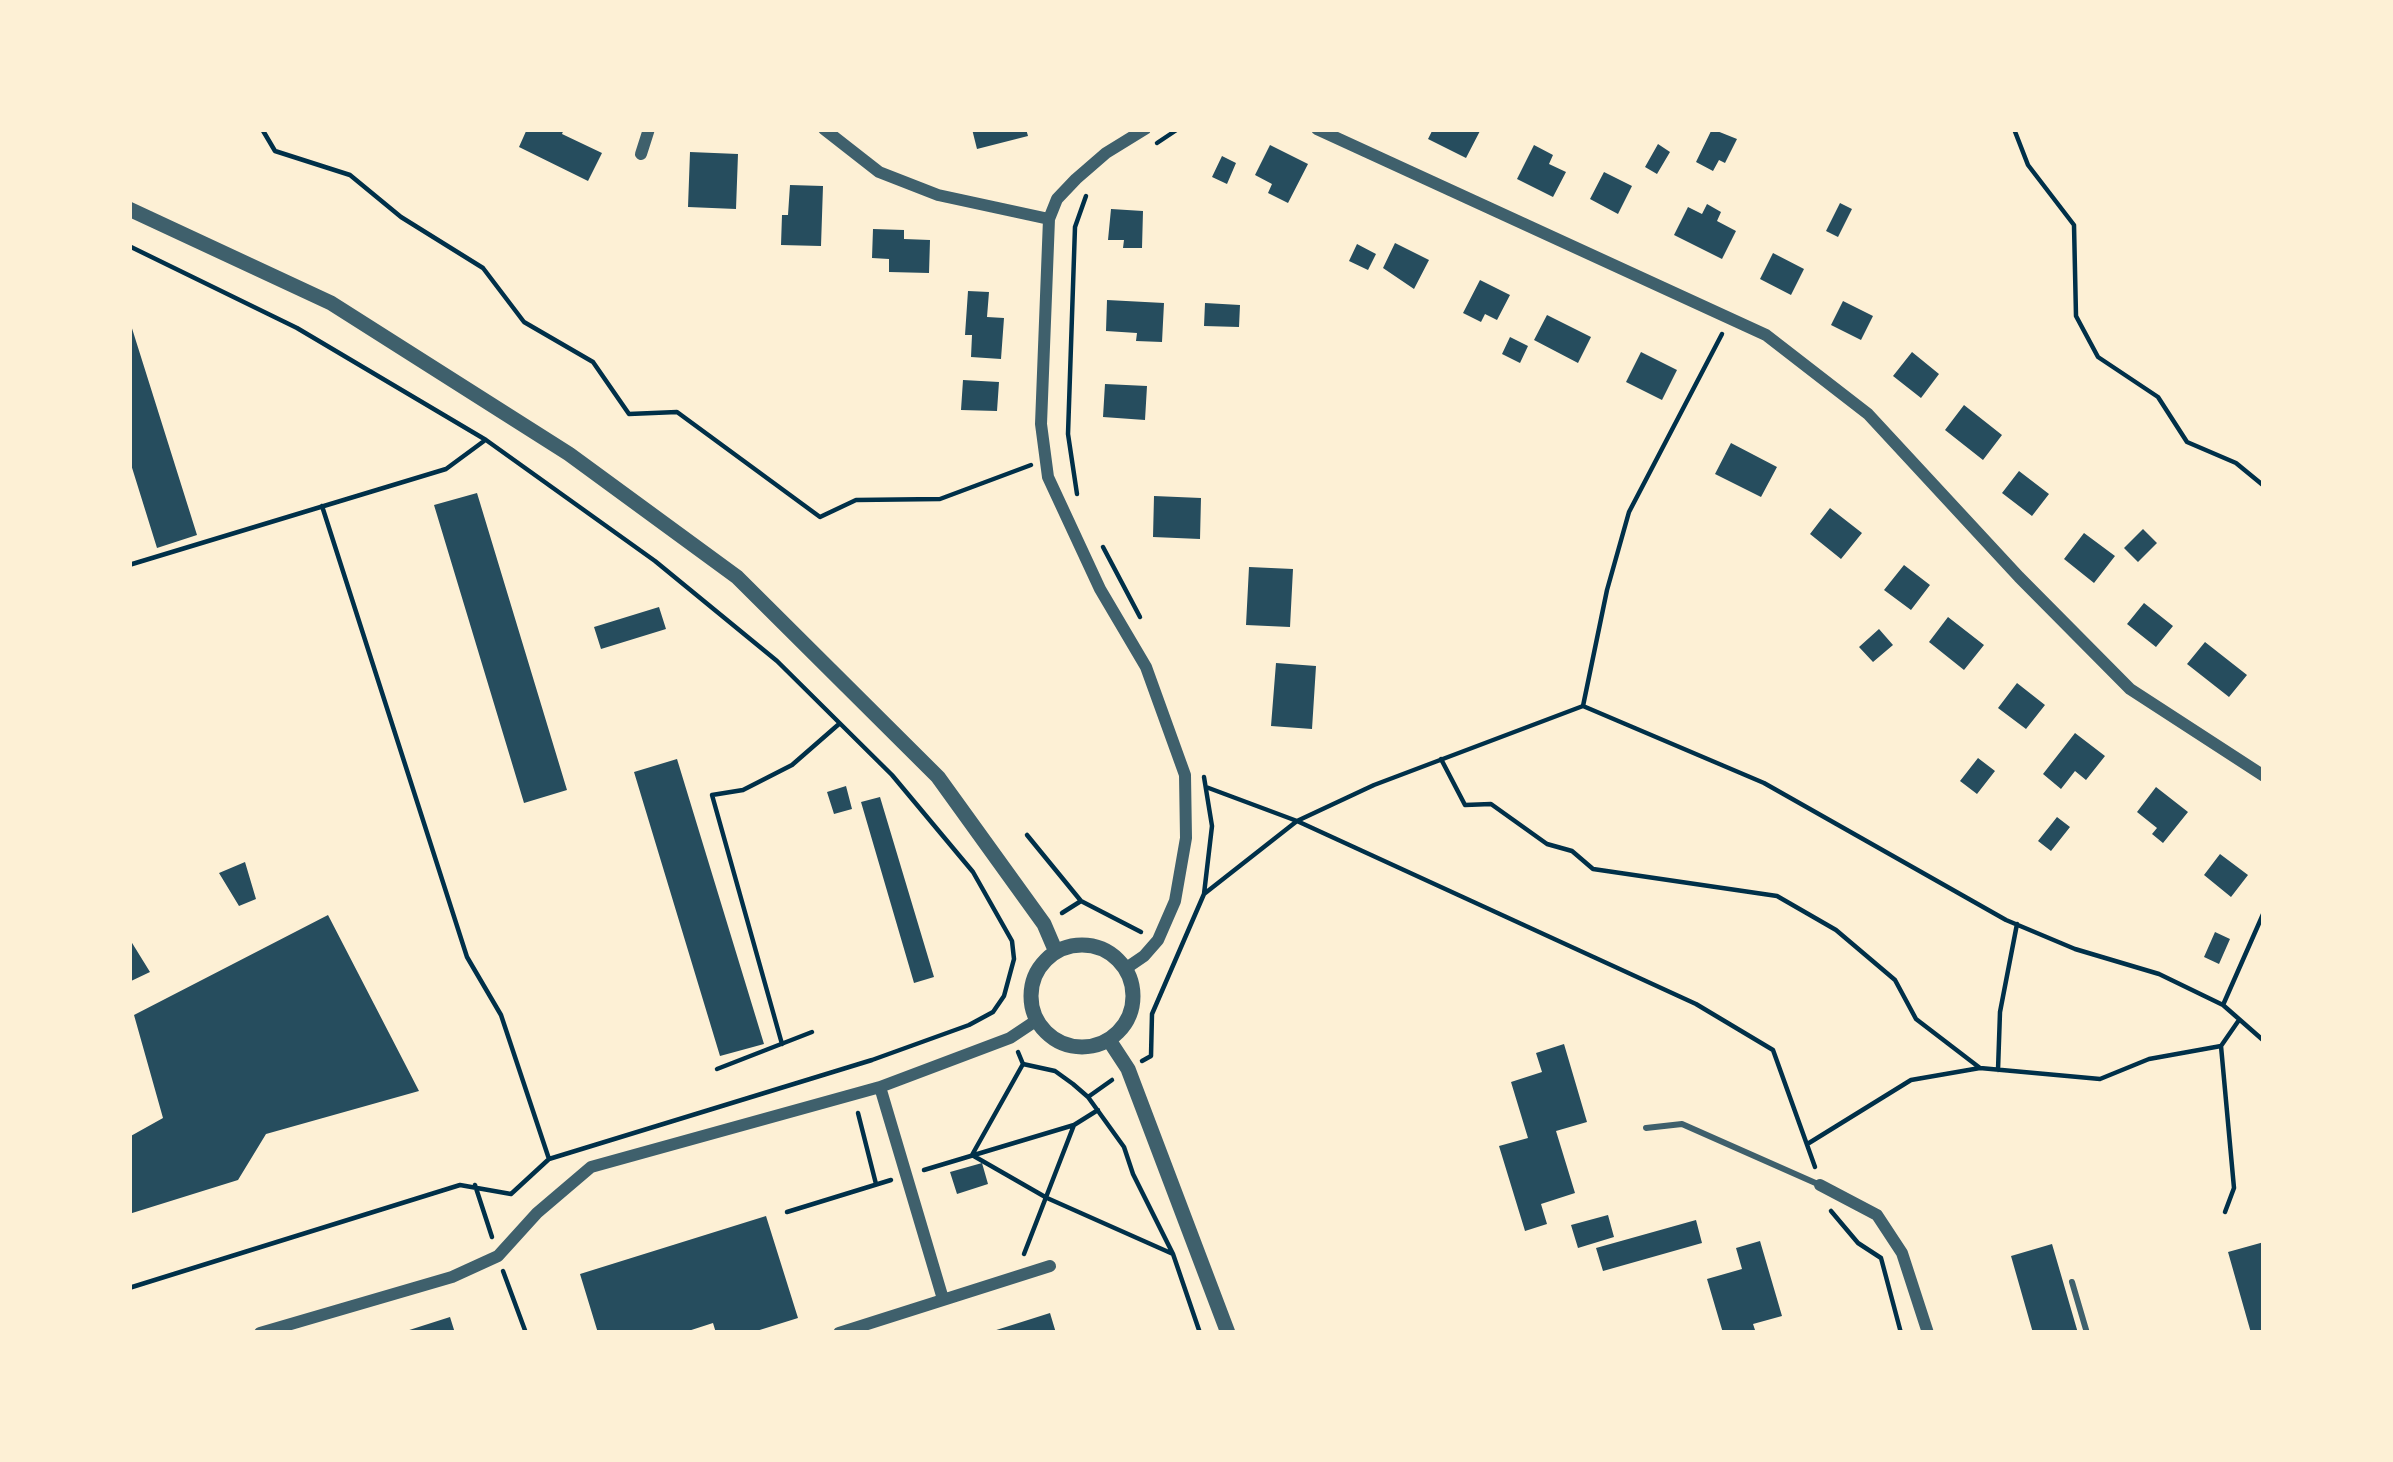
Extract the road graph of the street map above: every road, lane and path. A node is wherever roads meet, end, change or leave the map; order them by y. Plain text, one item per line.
1 (262, 129) edge
2 (650, 129) edge
3 (824, 129) edge
4 (1145, 129) edge
5 (1178, 129) edge
6 (1317, 129) edge
7 (2014, 129) edge
8 (1144, 152) dead end
9 (641, 154) dead end
10 (1093, 186) dead end
11 (129, 209) edge
12 (1049, 219) junction
13 (129, 247) edge
14 (1730, 318) junction
15 (486, 440) junction
16 (1070, 450) junction
17 (1045, 458) junction
18 (2264, 486) edge
19 (1080, 504) dead end
20 (322, 506) junction
21 (1100, 541) dead end
22 (129, 565) edge
23 (1149, 634) dead end
24 (1583, 706) junction
25 (842, 722) junction
26 (1441, 759) junction
27 (1200, 765) dead end
28 (1185, 775) junction
29 (2264, 776) edge
30 (1208, 788) junction
31 (1297, 821) junction
32 (1028, 835) dead end
33 (1204, 894) junction
34 (1081, 901) junction
35 (2264, 912) edge
36 (1044, 924) junction
37 (2017, 924) junction
38 (1158, 940) junction
39 (1012, 941) junction
40 (1056, 952) junction
41 (1178, 961) junction
42 (1126, 969) junction
43 (2223, 1005) junction
44 (993, 1012) junction
45 (2239, 1019) junction
46 (1037, 1020) junction
47 (812, 1032) dead end
48 (1010, 1038) junction
49 (1108, 1040) junction
50 (2264, 1041) edge
51 (782, 1044) junction
52 (2221, 1046) junction
53 (1023, 1064) junction
54 (845, 1067) junction
55 (1980, 1068) junction
56 (717, 1069) dead end
57 (1129, 1069) junction
58 (1998, 1070) junction
59 (880, 1087) junction
60 (853, 1095) junction
61 (1088, 1097) junction
62 (1098, 1110) junction
63 (1074, 1125) junction
64 (1646, 1128) dead end
65 (1809, 1143) junction
66 (972, 1155) junction
67 (549, 1159) junction
68 (906, 1175) junction
69 (876, 1184) junction
70 (1820, 1185) junction
71 (1047, 1198) junction
72 (787, 1212) dead end
73 (2225, 1212) dead end
74 (1173, 1254) junction
75 (1050, 1266) dead end
76 (1013, 1278) junction
77 (2072, 1282) dead end
78 (129, 1288) edge
79 (944, 1299) junction
80 (260, 1333) edge
81 (839, 1333) edge
82 (1200, 1333) edge
83 (1228, 1333) edge
84 (1901, 1333) edge
85 (1928, 1333) edge
86 (2087, 1333) edge

1 - 17 path
2 - 9 street
3 - 12 street
4 - 12 street
5 - 8 path
6 - 14 street
7 - 18 path
10 - 16 path
11 - 36 street
12 - 17 street
13 - 15 path
14 - 24 path
14 - 29 street
15 - 20 path
15 - 25 path
16 - 17 path
16 - 19 path
17 - 28 street
20 - 22 path
20 - 67 path
21 - 23 path
24 - 26 path
24 - 37 path
25 - 39 path
25 - 51 path
26 - 31 path
26 - 55 path
27 - 30 path
28 - 30 path
28 - 38 street
30 - 31 path
30 - 33 path
31 - 33 path
31 - 65 path
32 - 34 path
33 - 41 path
34 - 36 path
34 - 38 path
35 - 43 path
36 - 39 path
36 - 40 street
37 - 43 path
37 - 58 path
38 - 41 path
38 - 42 street
39 - 44 path
40 - 42 street
40 - 46 street
41 - 57 path
42 - 49 street
43 - 45 path
44 - 48 path
44 - 54 path
45 - 50 path
45 - 52 path
46 - 48 street
46 - 49 street
47 - 51 path
48 - 53 path
48 - 59 street
49 - 57 street
51 - 56 path
52 - 58 path
52 - 73 path
53 - 61 path
53 - 66 path
54 - 60 path
54 - 67 path
55 - 58 path
55 - 65 path
57 - 61 path
57 - 83 street
59 - 60 street
59 - 68 street
60 - 69 path
60 - 80 street
61 - 62 path
62 - 63 path
62 - 74 path
63 - 66 path
63 - 71 path
64 - 70 lane
65 - 70 path
66 - 68 path
66 - 71 path
67 - 78 path
68 - 69 path
68 - 79 street
69 - 72 path
70 - 84 path
70 - 85 street
71 - 74 path
71 - 76 path
74 - 82 path
75 - 76 street
76 - 79 street
77 - 86 lane
79 - 81 street

